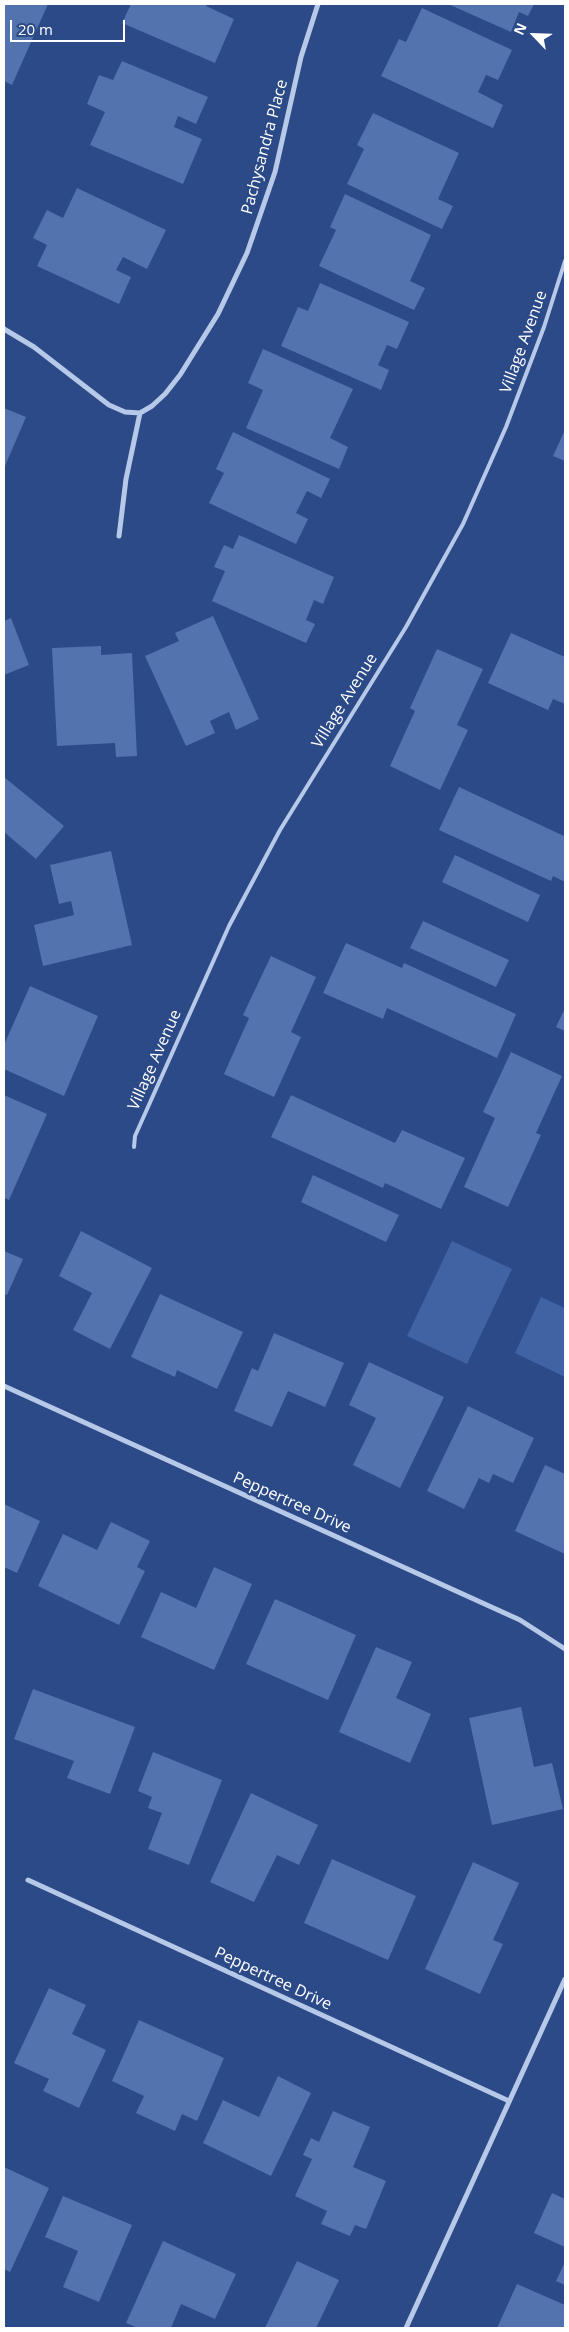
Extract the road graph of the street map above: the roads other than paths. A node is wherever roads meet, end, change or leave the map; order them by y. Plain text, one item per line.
1 (318, 4) edge
2 (565, 261) edge
3 (4, 329) edge
4 (140, 413) junction
5 (119, 536) dead end
6 (134, 1147) dead end
7 (4, 1386) edge
8 (565, 1649) edge
9 (28, 1880) dead end
10 (565, 1978) edge
11 (508, 2101) junction
12 (406, 2328) edge

1 - 4 street, Pachysandra Place
2 - 6 lane, Village Avenue
3 - 4 street
4 - 5 street
7 - 8 street, Peppertree Drive
9 - 11 street, Peppertree Drive
10 - 11 street
11 - 12 street

